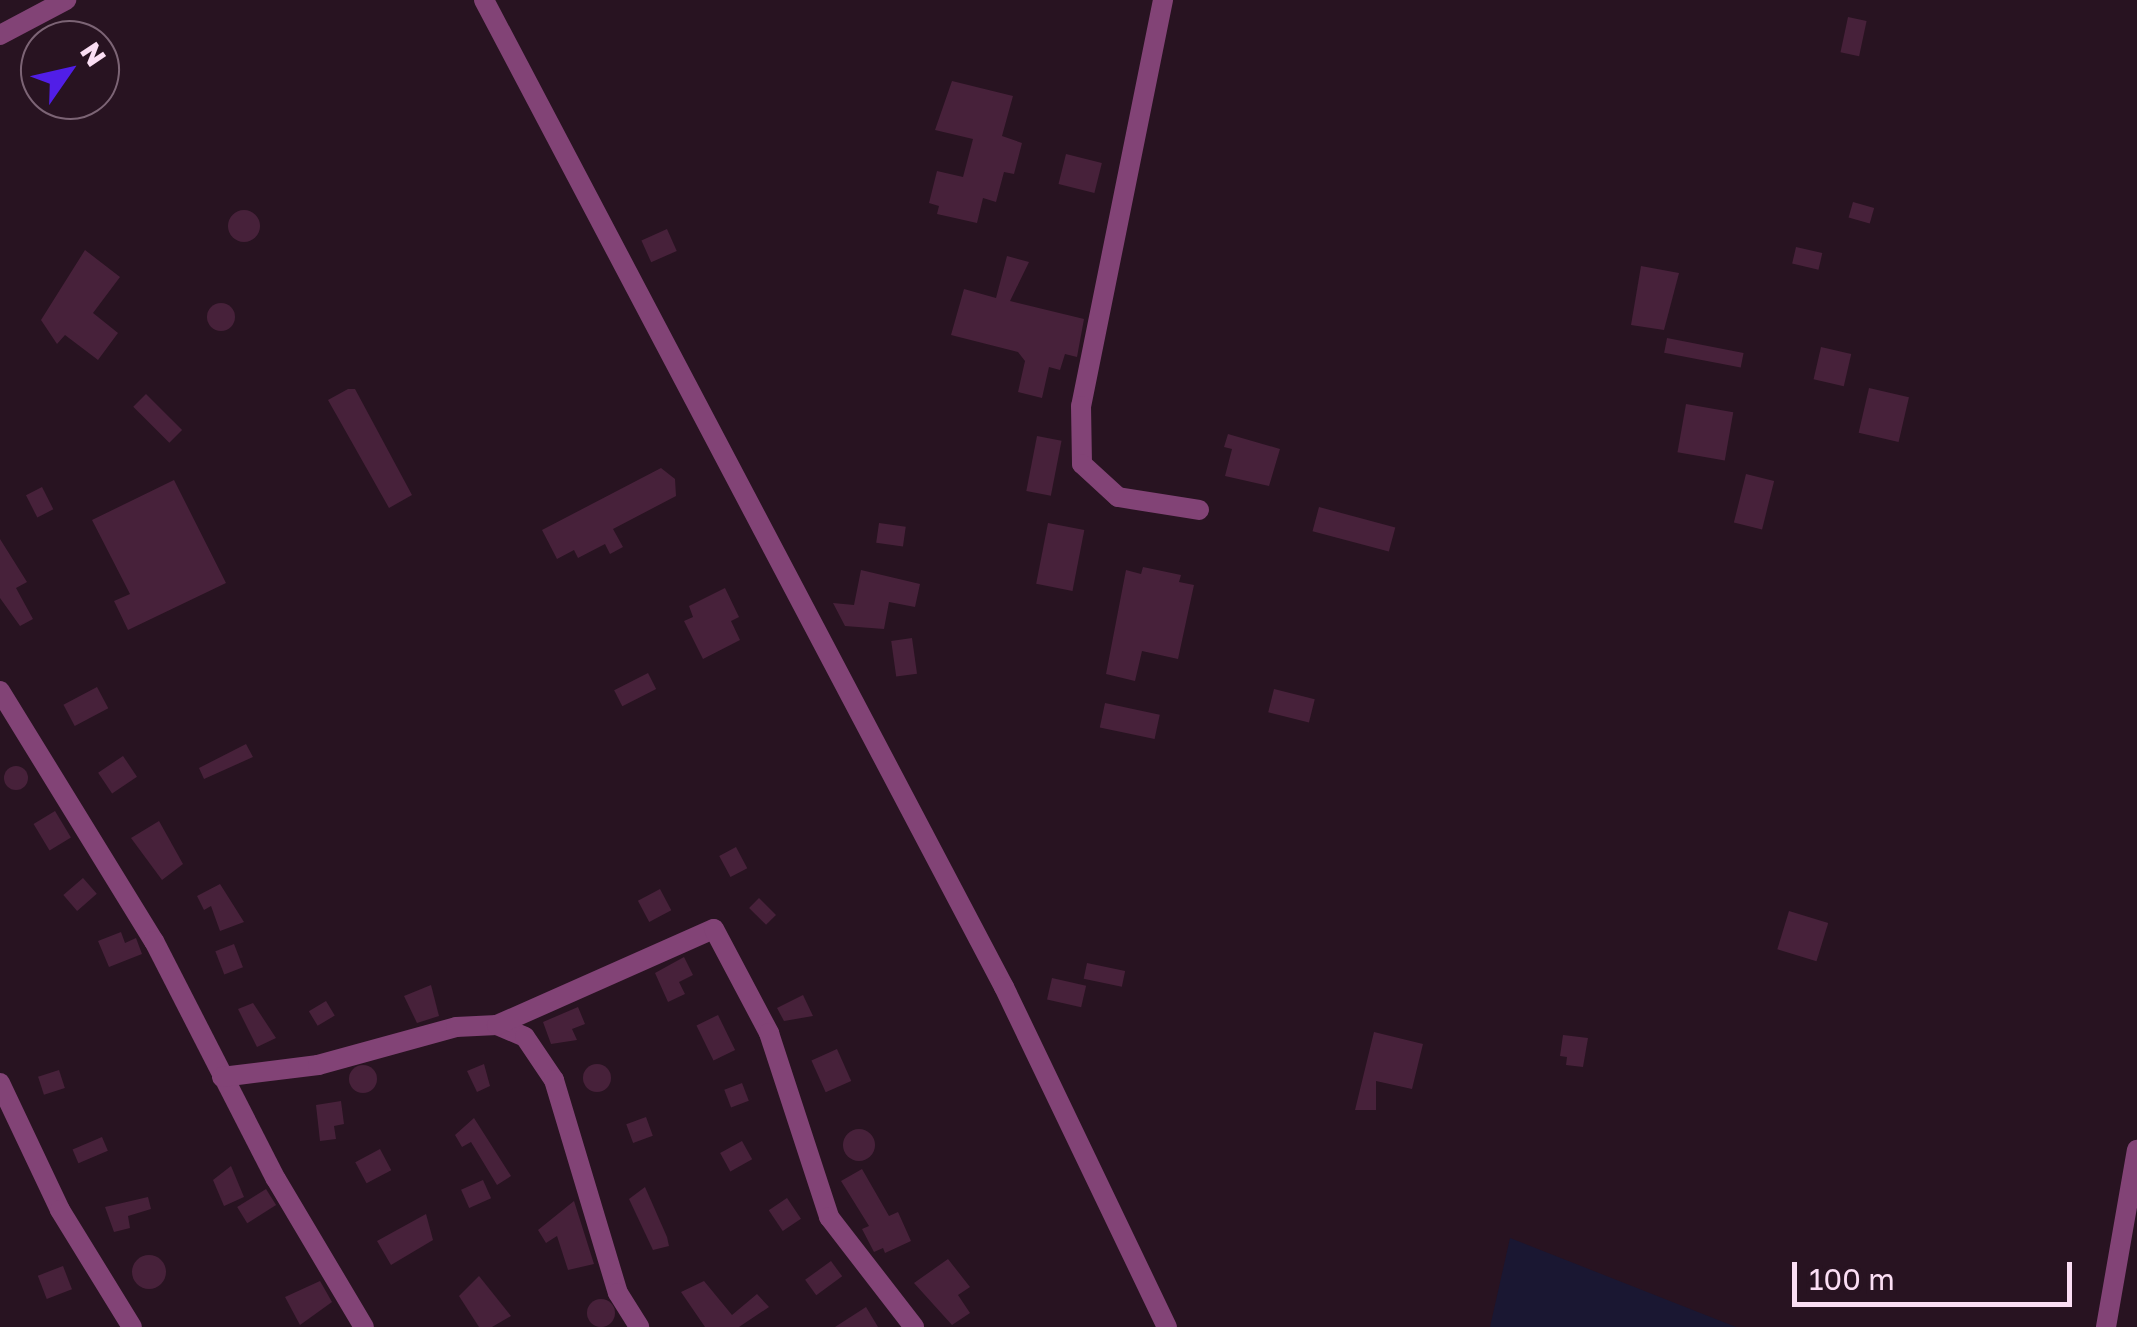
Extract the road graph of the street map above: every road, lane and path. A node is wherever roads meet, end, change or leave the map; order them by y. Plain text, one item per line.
1 (66, 0) edge
2 (484, 0) edge
3 (1162, 0) edge
4 (0, 35) edge
5 (1200, 510) dead end
6 (0, 691) edge
7 (496, 1025) junction
8 (222, 1077) junction
9 (0, 1084) edge
10 (2137, 1150) edge
11 (132, 1327) edge
12 (364, 1327) edge
13 (640, 1327) edge
14 (914, 1327) edge
15 (1168, 1327) edge
16 (2106, 1327) edge

1 - 4 street
2 - 15 street
3 - 5 street
6 - 8 street
7 - 8 street
7 - 13 street
7 - 14 street
8 - 12 street
9 - 11 street
10 - 16 street

